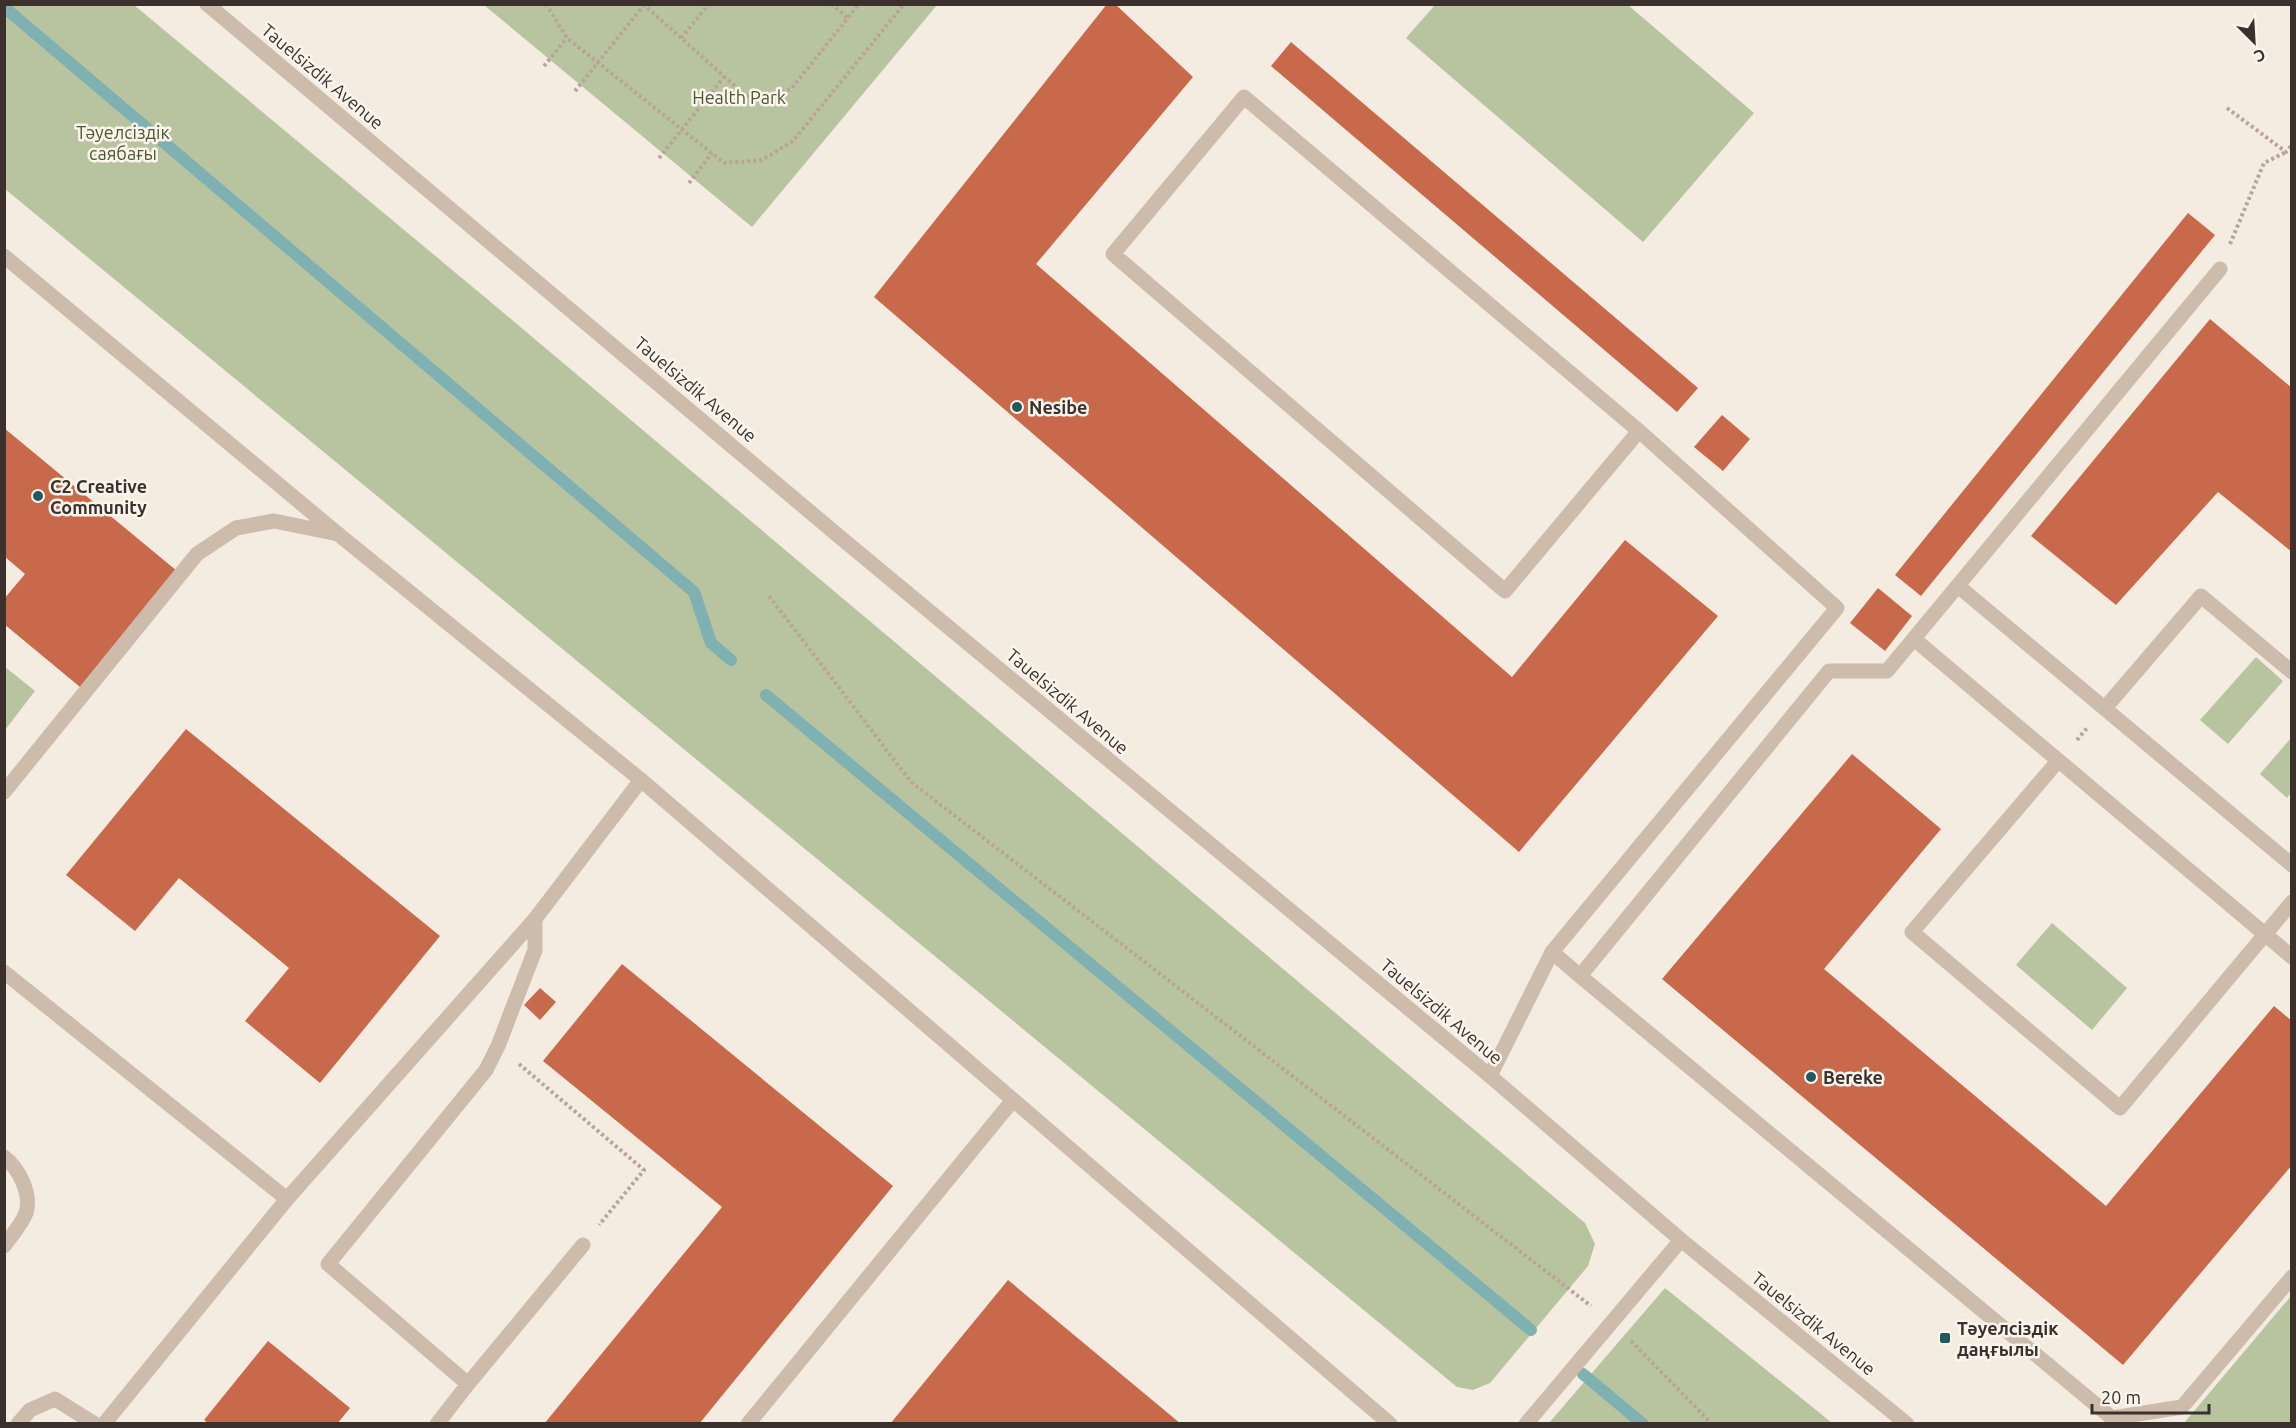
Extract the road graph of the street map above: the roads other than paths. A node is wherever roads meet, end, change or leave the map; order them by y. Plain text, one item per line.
1 (207, 4) edge
2 (4, 256) edge
3 (2220, 270) road end
4 (1639, 431) junction
5 (338, 534) junction
6 (1958, 586) junction
7 (1914, 639) junction
8 (2292, 672) edge
9 (2105, 708) junction
10 (2058, 761) junction
11 (641, 780) junction
12 (4, 792) edge
13 (2292, 865) edge
14 (2292, 902) edge
15 (535, 919) junction
16 (2266, 935) junction
17 (1552, 952) junction
18 (2292, 957) edge
19 (4, 972) edge
20 (1580, 976) junction
21 (1490, 1076) junction
22 (1013, 1100) junction
23 (4, 1157) edge
24 (287, 1199) junction
25 (1681, 1240) junction
26 (583, 1245) road end
27 (4, 1246) edge
28 (2292, 1277) edge
29 (468, 1384) junction
30 (18, 1424) edge
31 (95, 1424) edge
32 (104, 1424) edge
33 (437, 1424) edge
34 (748, 1424) edge
35 (1390, 1424) edge
36 (1526, 1424) edge
37 (1907, 1424) edge

1 - 21 street, Tauelsizdik Avenue
2 - 5 street
3 - 6 street
4 - 4 street
4 - 17 street
5 - 11 street
5 - 12 street
6 - 7 street
6 - 9 street
7 - 10 street
7 - 20 street
8 - 9 street
9 - 13 street
10 - 16 street
10 - 16 street
11 - 15 street
11 - 22 street
14 - 16 street
15 - 24 street
15 - 29 street
16 - 18 street
17 - 20 street
17 - 21 street
19 - 24 street
20 - 28 street
21 - 25 street, Tauelsizdik Avenue
22 - 34 street
22 - 35 street
23 - 27 street
24 - 32 street
25 - 36 street
25 - 37 street, Tauelsizdik Avenue
26 - 29 street
29 - 33 street
30 - 31 street

